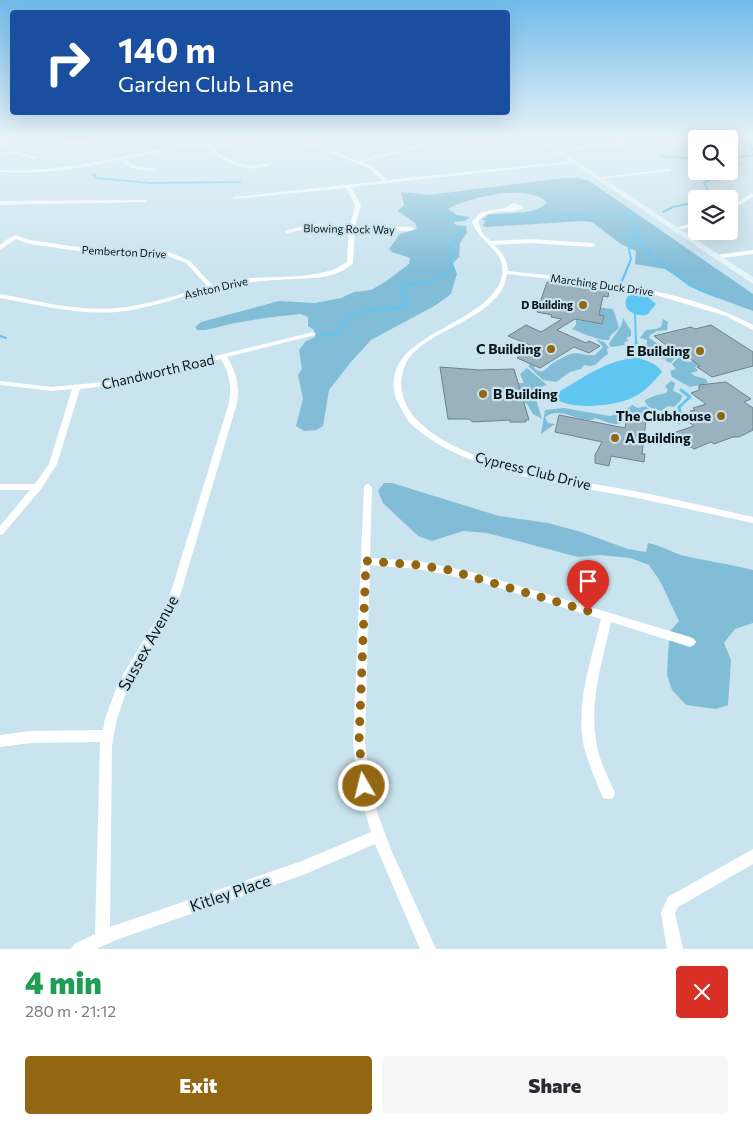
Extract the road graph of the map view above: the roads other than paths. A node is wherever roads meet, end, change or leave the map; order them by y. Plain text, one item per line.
1 (403, 180) edge
2 (601, 180) edge
3 (387, 182) joint
4 (348, 186) junction
5 (753, 195) edge
6 (234, 198) dead end
7 (145, 201) dead end
8 (0, 203) edge
9 (738, 204) edge
10 (509, 209) dead end
11 (688, 226) edge
12 (352, 227) junction
13 (411, 229) dead end
14 (674, 229) junction
15 (287, 231) dead end
16 (491, 243) junction
17 (593, 245) dead end
18 (0, 248) edge
19 (753, 252) edge
20 (716, 257) junction
21 (505, 272) junction
22 (753, 281) edge
23 (211, 287) junction
24 (0, 296) edge
25 (753, 328) edge
26 (313, 334) dead end
27 (223, 356) junction
28 (0, 383) edge
29 (76, 388) junction
30 (0, 487) edge
31 (38, 487) junction
32 (368, 487) dead end
33 (753, 520) edge
34 (0, 532) edge
35 (366, 561) junction
36 (607, 617) junction
37 (690, 642) dead end
38 (107, 736) junction
39 (0, 741) edge
40 (608, 793) dead end
41 (380, 835) junction
42 (753, 856) edge
43 (102, 938) junction
44 (79, 949) edge
45 (428, 949) edge
46 (676, 949) edge

1 - 3 street
2 - 14 main road
3 - 4 street
4 - 6 street
4 - 12 street, Ashton Drive
5 - 9 street
7 - 8 street
10 - 16 street
11 - 14 street
12 - 13 street, Blowing Rock Way
12 - 15 street, Blowing Rock Way
12 - 23 street, Ashton Drive
14 - 20 main road
16 - 17 street
16 - 21 street
18 - 23 street, Pemberton Drive
19 - 20 street
20 - 22 main road
21 - 25 street, Marching Duck Drive
21 - 33 street, Cypress Club Drive
23 - 24 street, Ashton Drive
26 - 27 street, Chandworth Road
27 - 29 street, Chandworth Road
27 - 38 street, Sussex Avenue
28 - 29 street, Chandworth Road
29 - 31 street
30 - 31 street
31 - 34 street
32 - 35 street
35 - 36 street
35 - 41 street
36 - 37 street
36 - 40 street
38 - 39 street
38 - 43 street, Sussex Avenue
41 - 43 street, Kitley Place
41 - 45 street
42 - 46 street
43 - 44 street, Kitley Place

